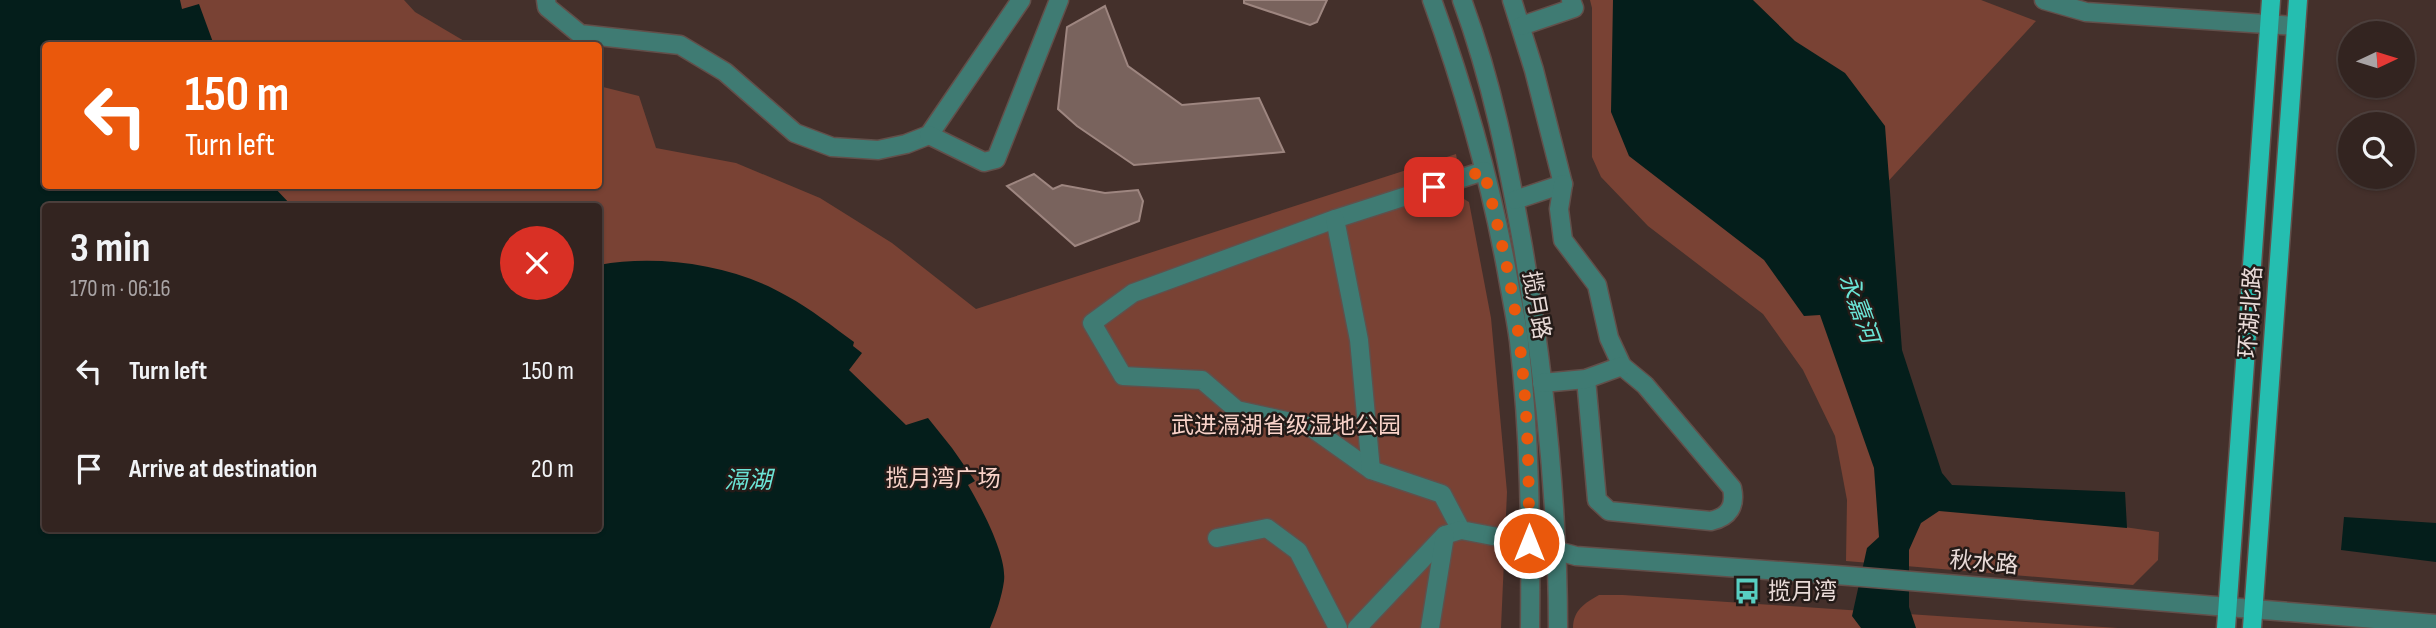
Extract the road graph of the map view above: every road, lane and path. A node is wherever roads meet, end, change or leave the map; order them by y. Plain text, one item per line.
1 (1021, 0) edge
2 (1059, 0) edge
3 (1432, 0) edge
4 (1462, 0) edge
5 (1512, 0) edge
6 (1571, 0) edge
7 (2044, 0) edge
8 (2271, 0) edge
9 (2298, 0) edge
10 (542, 2) edge
11 (1521, 26) junction
12 (2269, 26) junction
13 (2296, 26) junction
14 (929, 135) junction
15 (1484, 171) junction
16 (1563, 184) junction
17 (1515, 200) junction
18 (1335, 219) junction
19 (1622, 366) junction
20 (1586, 379) junction
21 (1542, 383) junction
22 (1371, 470) junction
23 (1453, 532) junction
24 (1217, 538) dead end
25 (1529, 543) junction
26 (1557, 551) junction
27 (2228, 606) junction
28 (2254, 608) junction
29 (2436, 624) edge
30 (1338, 628) edge
31 (1357, 628) edge
32 (1430, 628) edge
33 (1530, 628) edge
34 (1558, 628) edge
35 (2226, 628) edge
36 (2252, 628) edge

1 - 14 street
2 - 14 street
3 - 15 street, 揽月路
4 - 17 street, 揽月路
5 - 11 street
6 - 11 street
7 - 12 street
8 - 12 main road, 环湖北路
9 - 13 main road, 环湖北路
10 - 14 street
11 - 16 street
12 - 13 street
12 - 27 main road, 环湖北路
13 - 28 main road, 环湖北路
15 - 18 street
15 - 25 street, 揽月路
16 - 17 street
16 - 19 street
17 - 21 street, 揽月路
18 - 22 street
18 - 22 street
19 - 20 street
19 - 20 street
20 - 21 street
21 - 26 street, 揽月路
22 - 23 street
23 - 25 street, 秋水路
23 - 31 street
23 - 32 street
24 - 30 street
25 - 26 street, 秋水路
25 - 33 street, 揽月路
26 - 27 street, 秋水路
26 - 34 street, 揽月路
27 - 28 street, 秋水路
27 - 35 main road, 环湖北路
28 - 29 street, 秋水路
28 - 36 main road, 环湖北路

